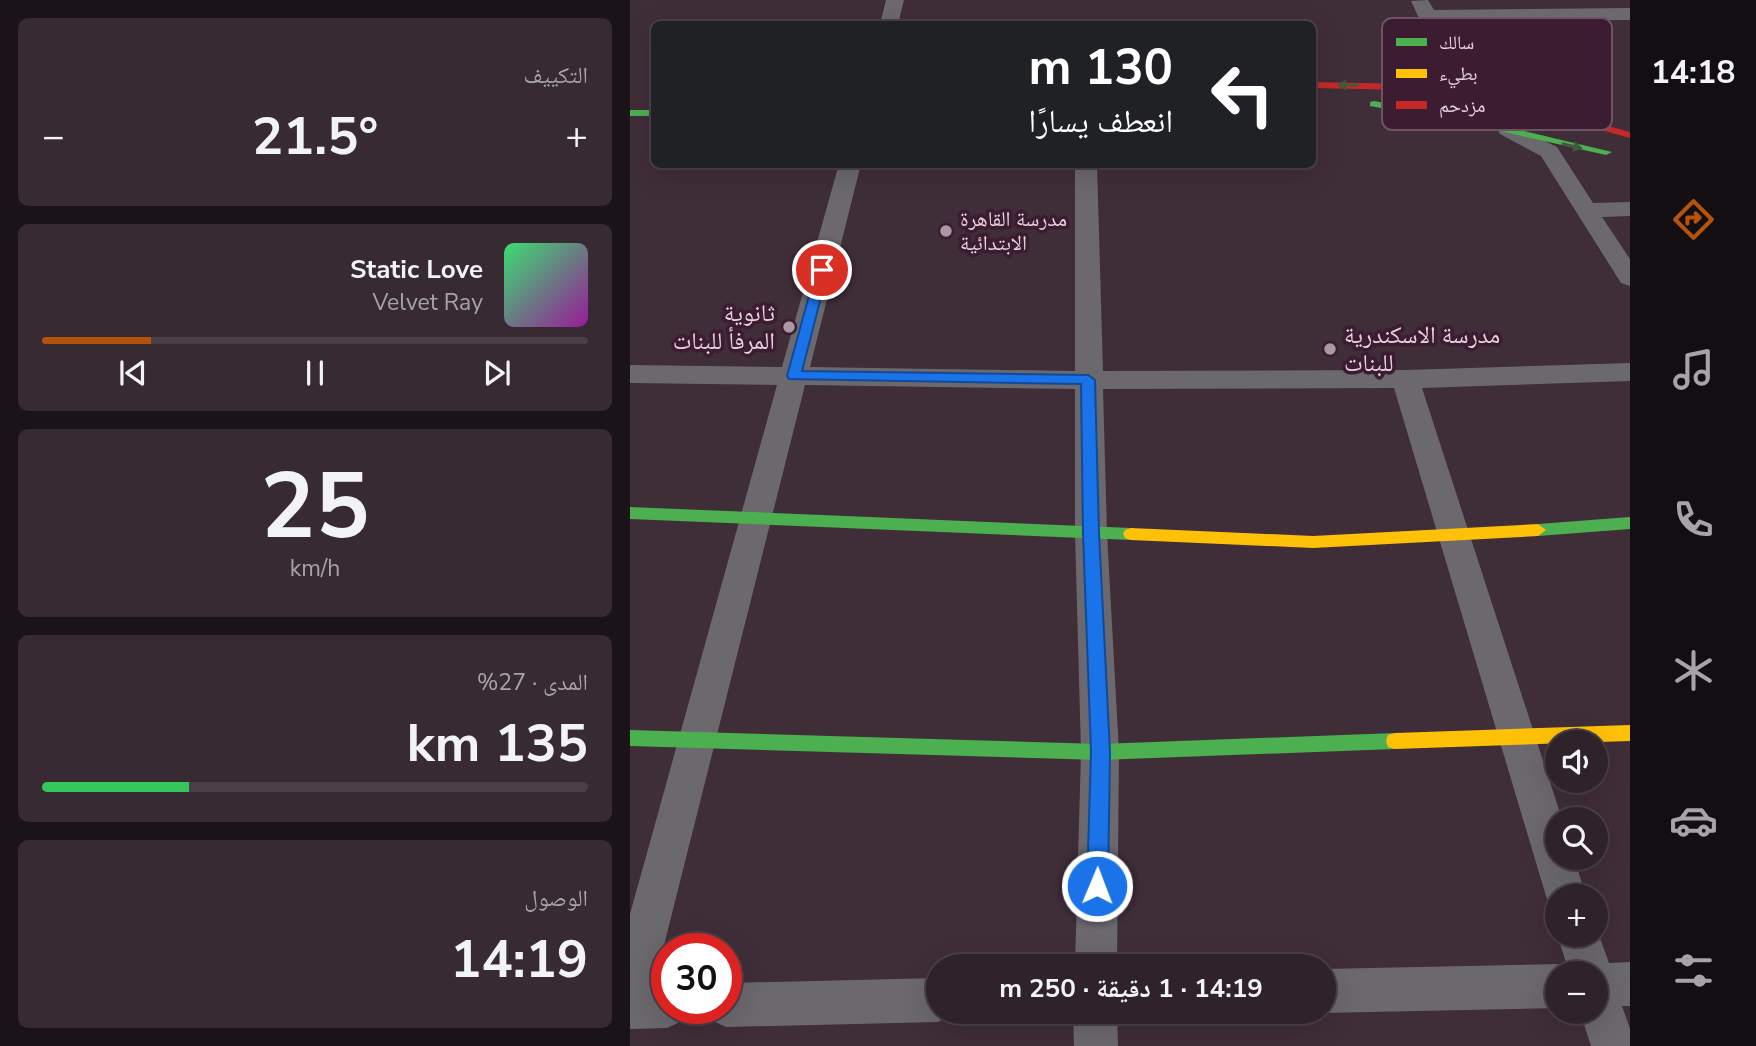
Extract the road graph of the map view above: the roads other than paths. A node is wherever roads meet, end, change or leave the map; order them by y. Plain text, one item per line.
1 (895, 0) edge
2 (1423, 8) edge
3 (1501, 8) edge
4 (1625, 9) edge
5 (890, 21) edge
6 (1316, 85) edge
7 (1382, 85) edge
8 (1316, 101) edge
9 (1382, 106) edge
10 (630, 113) edge
11 (651, 113) edge
12 (1507, 130) joint
13 (1612, 130) edge
14 (1630, 135) edge
15 (1616, 153) dead end
16 (849, 168) edge
17 (1086, 168) edge
18 (1630, 209) edge
19 (1587, 210) junction
20 (1630, 278) edge
21 (1630, 372) edge
22 (630, 374) edge
23 (794, 376) junction
24 (1405, 379) junction
25 (1088, 380) junction
26 (630, 513) edge
27 (757, 518) junction
28 (1630, 523) edge
29 (1091, 533) junction
30 (1454, 536) junction
31 (1630, 733) edge
32 (1517, 737) junction
33 (630, 738) edge
34 (696, 740) junction
35 (1101, 752) junction
36 (1562, 884) edge
37 (1096, 954) edge
38 (1630, 984) edge
39 (1608, 985) edge
40 (1545, 986) edge
41 (1336, 991) edge
42 (630, 992) edge
43 (926, 1000) edge
44 (742, 1005) edge
45 (651, 1006) edge
46 (630, 1007) edge
47 (1095, 1024) edge
48 (1606, 1024) edge
49 (1096, 1046) edge
50 (1613, 1046) edge

1 - 5 street
2 - 3 street
3 - 4 street
7 -> 6 street
8 - 9 street
10 - 11 street
12 -> 15 street
12 - 19 street
13 - 14 street
16 - 23 street
17 - 25 street
18 - 19 street
19 - 20 street
21 - 24 street
22 - 23 street
23 - 25 street
23 - 27 street
24 - 25 street
24 - 30 street
25 - 29 street
26 - 27 street
27 - 29 street
27 - 34 street
28 - 30 street
29 - 30 street
29 - 35 street
30 - 32 street
31 - 32 street
32 - 35 street
32 - 36 street
33 - 34 street
34 - 35 street
34 - 42 street
35 - 37 street
38 - 39 street
40 - 41 street
43 - 44 street
45 - 46 street
47 - 49 street
48 - 50 street

